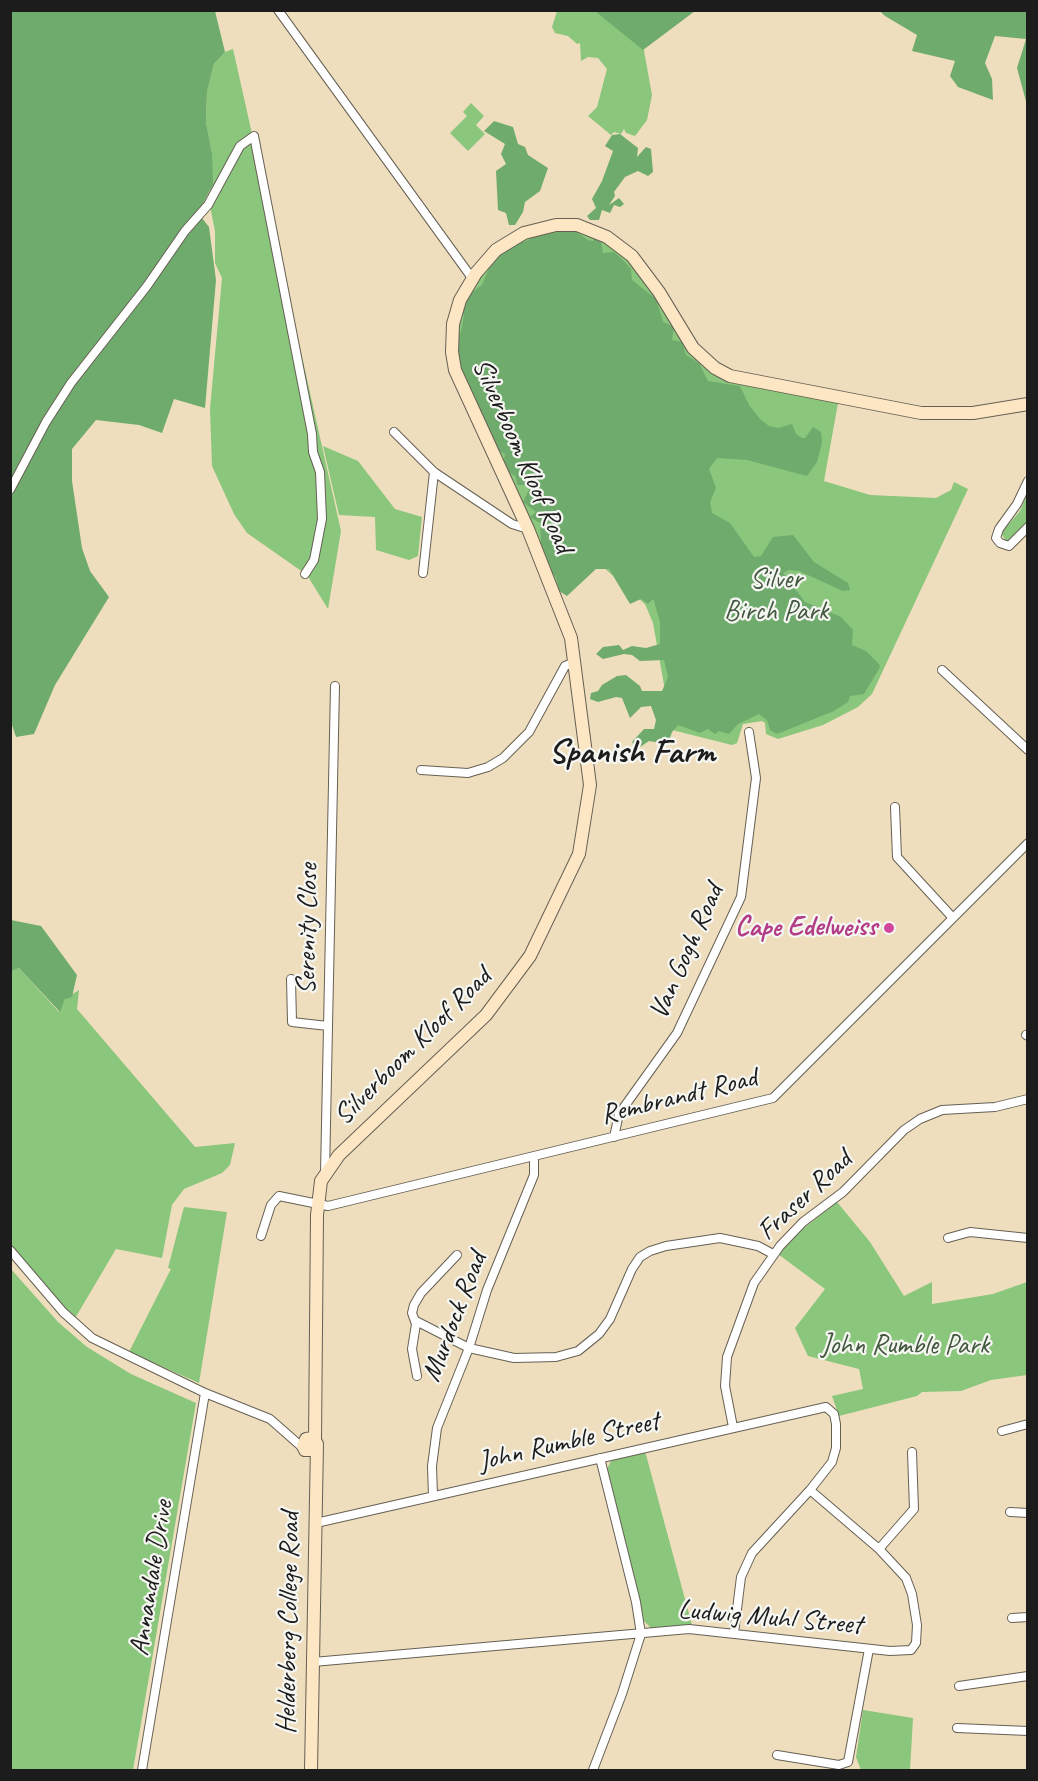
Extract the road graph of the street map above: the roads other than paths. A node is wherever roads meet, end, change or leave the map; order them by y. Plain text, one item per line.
1 (278, 10) edge
2 (472, 278) junction
3 (1028, 404) edge
4 (393, 432) dead end
5 (434, 472) junction
6 (1028, 481) edge
7 (10, 490) edge
8 (1028, 527) edge
9 (528, 529) junction
10 (423, 573) dead end
11 (305, 574) dead end
12 (575, 662) junction
13 (942, 670) dead end
14 (335, 686) dead end
15 (749, 732) dead end
16 (1028, 750) edge
17 (420, 770) dead end
18 (895, 807) dead end
19 (1028, 843) edge
20 (954, 918) junction
21 (291, 979) dead end
22 (328, 1026) junction
23 (1028, 1099) edge
24 (614, 1137) junction
25 (534, 1157) junction
26 (325, 1173) junction
27 (317, 1204) junction
28 (261, 1236) dead end
29 (948, 1238) dead end
30 (1028, 1238) edge
31 (10, 1250) edge
32 (773, 1254) junction
33 (458, 1255) dead end
34 (416, 1322) junction
35 (434, 1330) junction
36 (414, 1333) junction
37 (469, 1348) junction
38 (417, 1376) dead end
39 (205, 1393) junction
40 (1028, 1424) edge
41 (733, 1427) junction
42 (1002, 1431) dead end
43 (309, 1445) junction
44 (912, 1452) dead end
45 (600, 1458) junction
46 (810, 1490) junction
47 (433, 1496) junction
48 (1010, 1512) dead end
49 (1028, 1513) edge
50 (316, 1523) junction
51 (879, 1549) junction
52 (1028, 1617) edge
53 (1012, 1618) dead end
54 (734, 1633) junction
55 (641, 1634) junction
56 (869, 1649) junction
57 (313, 1662) junction
58 (1028, 1676) edge
59 (959, 1686) dead end
60 (957, 1728) dead end
61 (1028, 1731) edge
62 (777, 1755) dead end
63 (142, 1770) edge
64 (311, 1770) edge
65 (593, 1770) edge

1 - 2 street
2 - 3 street, Silverboom Kloof Road
2 - 9 street, Silverboom Kloof Road
4 - 5 street
5 - 9 street
5 - 10 street
6 - 8 street
7 - 11 street
9 - 12 street, Silverboom Kloof Road
12 - 17 street
12 - 26 street, Silverboom Kloof Road
13 - 16 street
14 - 22 street, Serenity Close
15 - 24 street, Van Gogh Road
18 - 20 street
19 - 20 street, Rembrandt Road
20 - 24 street, Rembrandt Road
21 - 22 street
22 - 26 street, Serenity Close
23 - 32 street, Fraser Road
24 - 25 street, Rembrandt Road
25 - 27 street, Rembrandt Road
25 - 37 street, Murdock Road
26 - 27 street, Silverboom Kloof Road
27 - 28 street, Rembrandt Road
27 - 43 street, Helderberg College Road
29 - 30 street
31 - 39 street
32 - 37 street
32 - 41 street, Fraser Road
33 - 34 street
34 - 35 street
34 - 36 street
35 - 36 street
35 - 37 street
36 - 38 street
37 - 47 street, Murdock Road
39 - 43 street
39 - 63 street, Annandale Drive
40 - 42 street
41 - 45 street, John Rumble Street
41 - 46 street, John Rumble Street
43 - 50 street, Helderberg College Road
44 - 51 street
45 - 47 street, John Rumble Street
45 - 55 street
46 - 51 street, Ludwig Muhl Street
46 - 54 street
47 - 50 street, John Rumble Street
48 - 49 street
50 - 57 street, Helderberg College Road
51 - 56 street, Ludwig Muhl Street
52 - 53 street
54 - 55 street, Ludwig Muhl Street
54 - 56 street, Ludwig Muhl Street
55 - 57 street, Ludwig Muhl Street
55 - 65 street
56 - 62 street
57 - 64 street, Helderberg College Road
58 - 59 street
60 - 61 street

